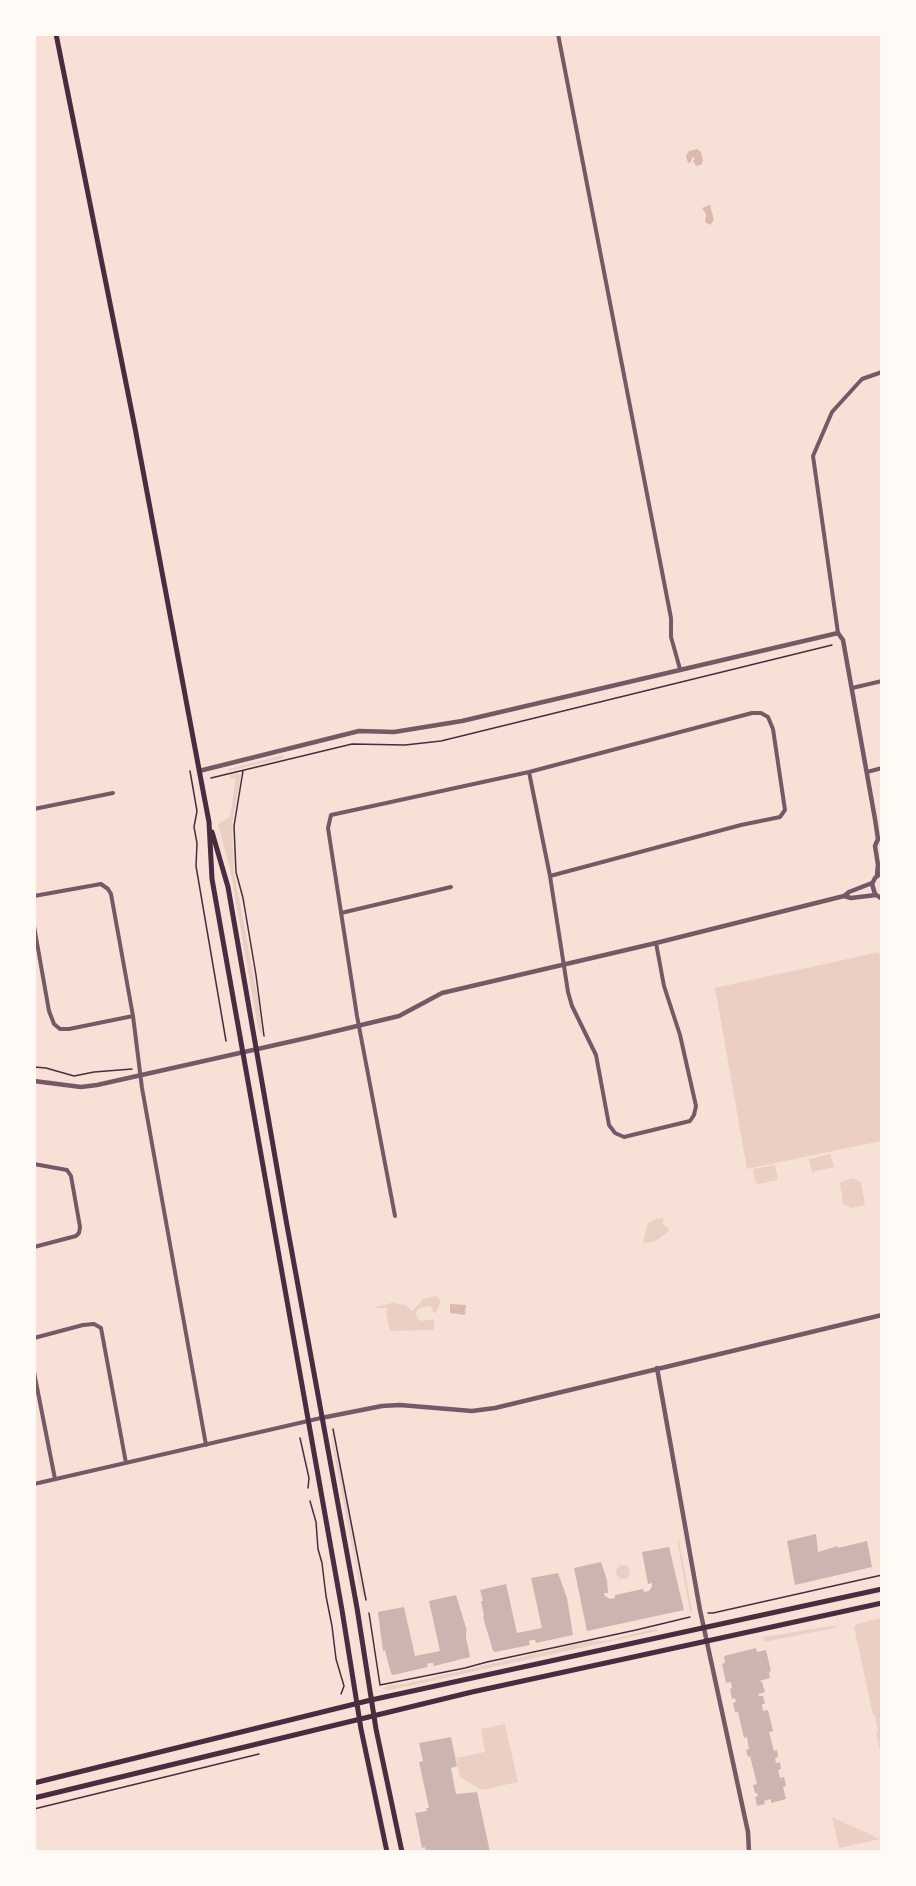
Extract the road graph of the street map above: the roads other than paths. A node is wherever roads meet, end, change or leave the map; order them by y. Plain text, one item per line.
1 (56, 34) edge
2 (558, 34) edge
3 (882, 372) edge
4 (838, 633) junction
5 (680, 669) junction
6 (882, 681) edge
7 (852, 688) junction
8 (882, 768) edge
9 (200, 771) junction
10 (529, 772) junction
11 (867, 772) junction
12 (112, 793) dead end
13 (34, 809) edge
14 (209, 822) junction
15 (880, 841) edge
16 (879, 874) edge
17 (550, 876) junction
18 (872, 883) junction
19 (451, 887) dead end
20 (876, 895) junction
21 (34, 896) edge
22 (844, 896) junction
23 (882, 899) edge
24 (341, 913) junction
25 (34, 926) edge
26 (656, 943) junction
27 (564, 964) junction
28 (133, 1016) junction
29 (358, 1025) junction
30 (256, 1049) junction
31 (242, 1052) junction
32 (141, 1076) junction
33 (34, 1081) edge
34 (34, 1164) edge
35 (395, 1216) dead end
36 (34, 1246) edge
37 (882, 1315) edge
38 (34, 1338) edge
39 (657, 1368) junction
40 (34, 1372) edge
41 (321, 1418) junction
42 (309, 1421) junction
43 (206, 1445) junction
44 (126, 1463) junction
45 (55, 1479) junction
46 (34, 1484) edge
47 (882, 1589) edge
48 (882, 1603) edge
49 (704, 1628) junction
50 (707, 1642) junction
51 (371, 1700) junction
52 (357, 1704) junction
53 (374, 1715) junction
54 (360, 1719) junction
55 (34, 1783) edge
56 (34, 1798) edge
57 (387, 1851) edge
58 (402, 1851) edge
59 (749, 1851) edge

1 - 9 main road
2 - 5 street
3 - 4 street
4 - 5 street
4 - 7 street
5 - 9 street
6 - 7 street
7 - 11 street
8 - 11 street
9 - 14 main road
10 - 17 street
10 - 17 street
10 - 24 street
11 - 15 street
12 - 13 street
14 - 30 main road
14 - 31 main road
15 - 16 street
16 - 18 street
17 - 27 street
18 - 20 street
18 - 22 street
19 - 24 street
20 - 22 street
20 - 23 street
21 - 28 street
22 - 26 street
24 - 29 street
25 - 28 street
26 - 27 street
26 - 27 street
27 - 29 street
28 - 32 street
29 - 30 street
29 - 35 street
30 - 31 street
30 - 41 main road
31 - 32 street
31 - 42 main road
32 - 33 street
32 - 43 street
34 - 36 street
37 - 39 street
38 - 44 street
39 - 41 street
39 - 49 street
40 - 45 street
41 - 42 street
41 - 51 main road
42 - 43 street
42 - 52 main road
43 - 44 street
44 - 45 street
45 - 46 street
47 - 49 main road
48 - 50 main road
49 - 50 street
49 - 51 main road
50 - 53 main road
50 - 59 street
51 - 52 main road
51 - 53 main road
52 - 54 main road
52 - 55 main road
53 - 54 main road
53 - 58 main road
54 - 56 main road
54 - 57 main road

